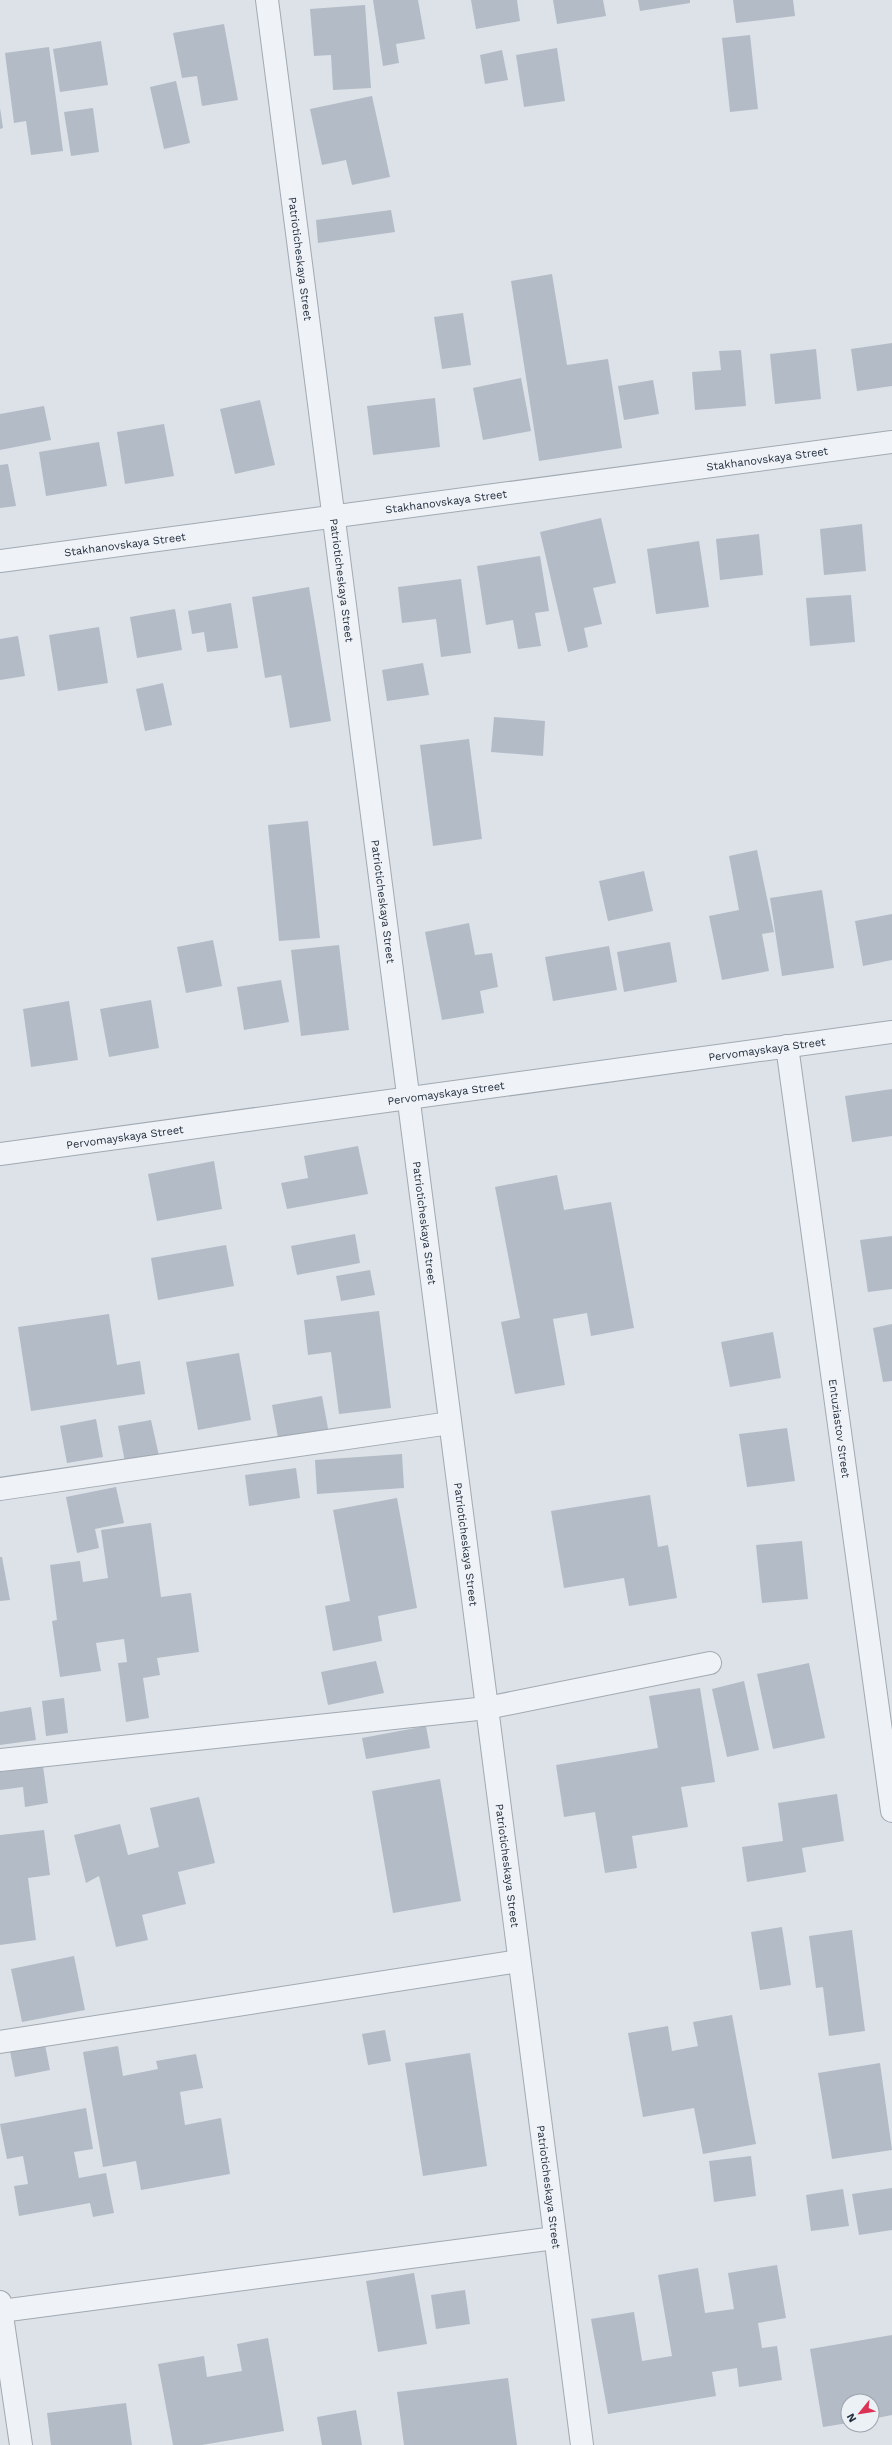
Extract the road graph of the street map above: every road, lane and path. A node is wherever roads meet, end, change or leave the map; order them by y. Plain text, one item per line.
1 (266, 0) edge
2 (892, 442) edge
3 (333, 516) junction
4 (0, 561) edge
5 (892, 1032) edge
6 (787, 1046) junction
7 (408, 1098) junction
8 (0, 1154) edge
9 (450, 1423) junction
10 (0, 1489) edge
11 (710, 1663) dead end
12 (487, 1708) junction
13 (0, 1760) edge
14 (892, 1811) edge
15 (519, 1961) junction
16 (0, 2042) edge
17 (555, 2238) junction
18 (1, 2306) edge
19 (21, 2445) edge
20 (582, 2445) edge

1 - 3 street, Patrioticheskaya Street
2 - 3 street, Stakhanovskaya Street
3 - 4 street, Stakhanovskaya Street
3 - 7 street, Patrioticheskaya Street
5 - 6 street, Pervomayskaya Street
6 - 7 street, Pervomayskaya Street
6 - 14 street, Entuziastov Street
7 - 8 street, Pervomayskaya Street
7 - 9 street, Patrioticheskaya Street
9 - 10 street
9 - 12 street, Patrioticheskaya Street
11 - 12 street
12 - 13 street
12 - 15 street, Patrioticheskaya Street
15 - 16 street
15 - 17 street, Patrioticheskaya Street
17 - 18 street
17 - 20 street, Patrioticheskaya Street
18 - 19 street

